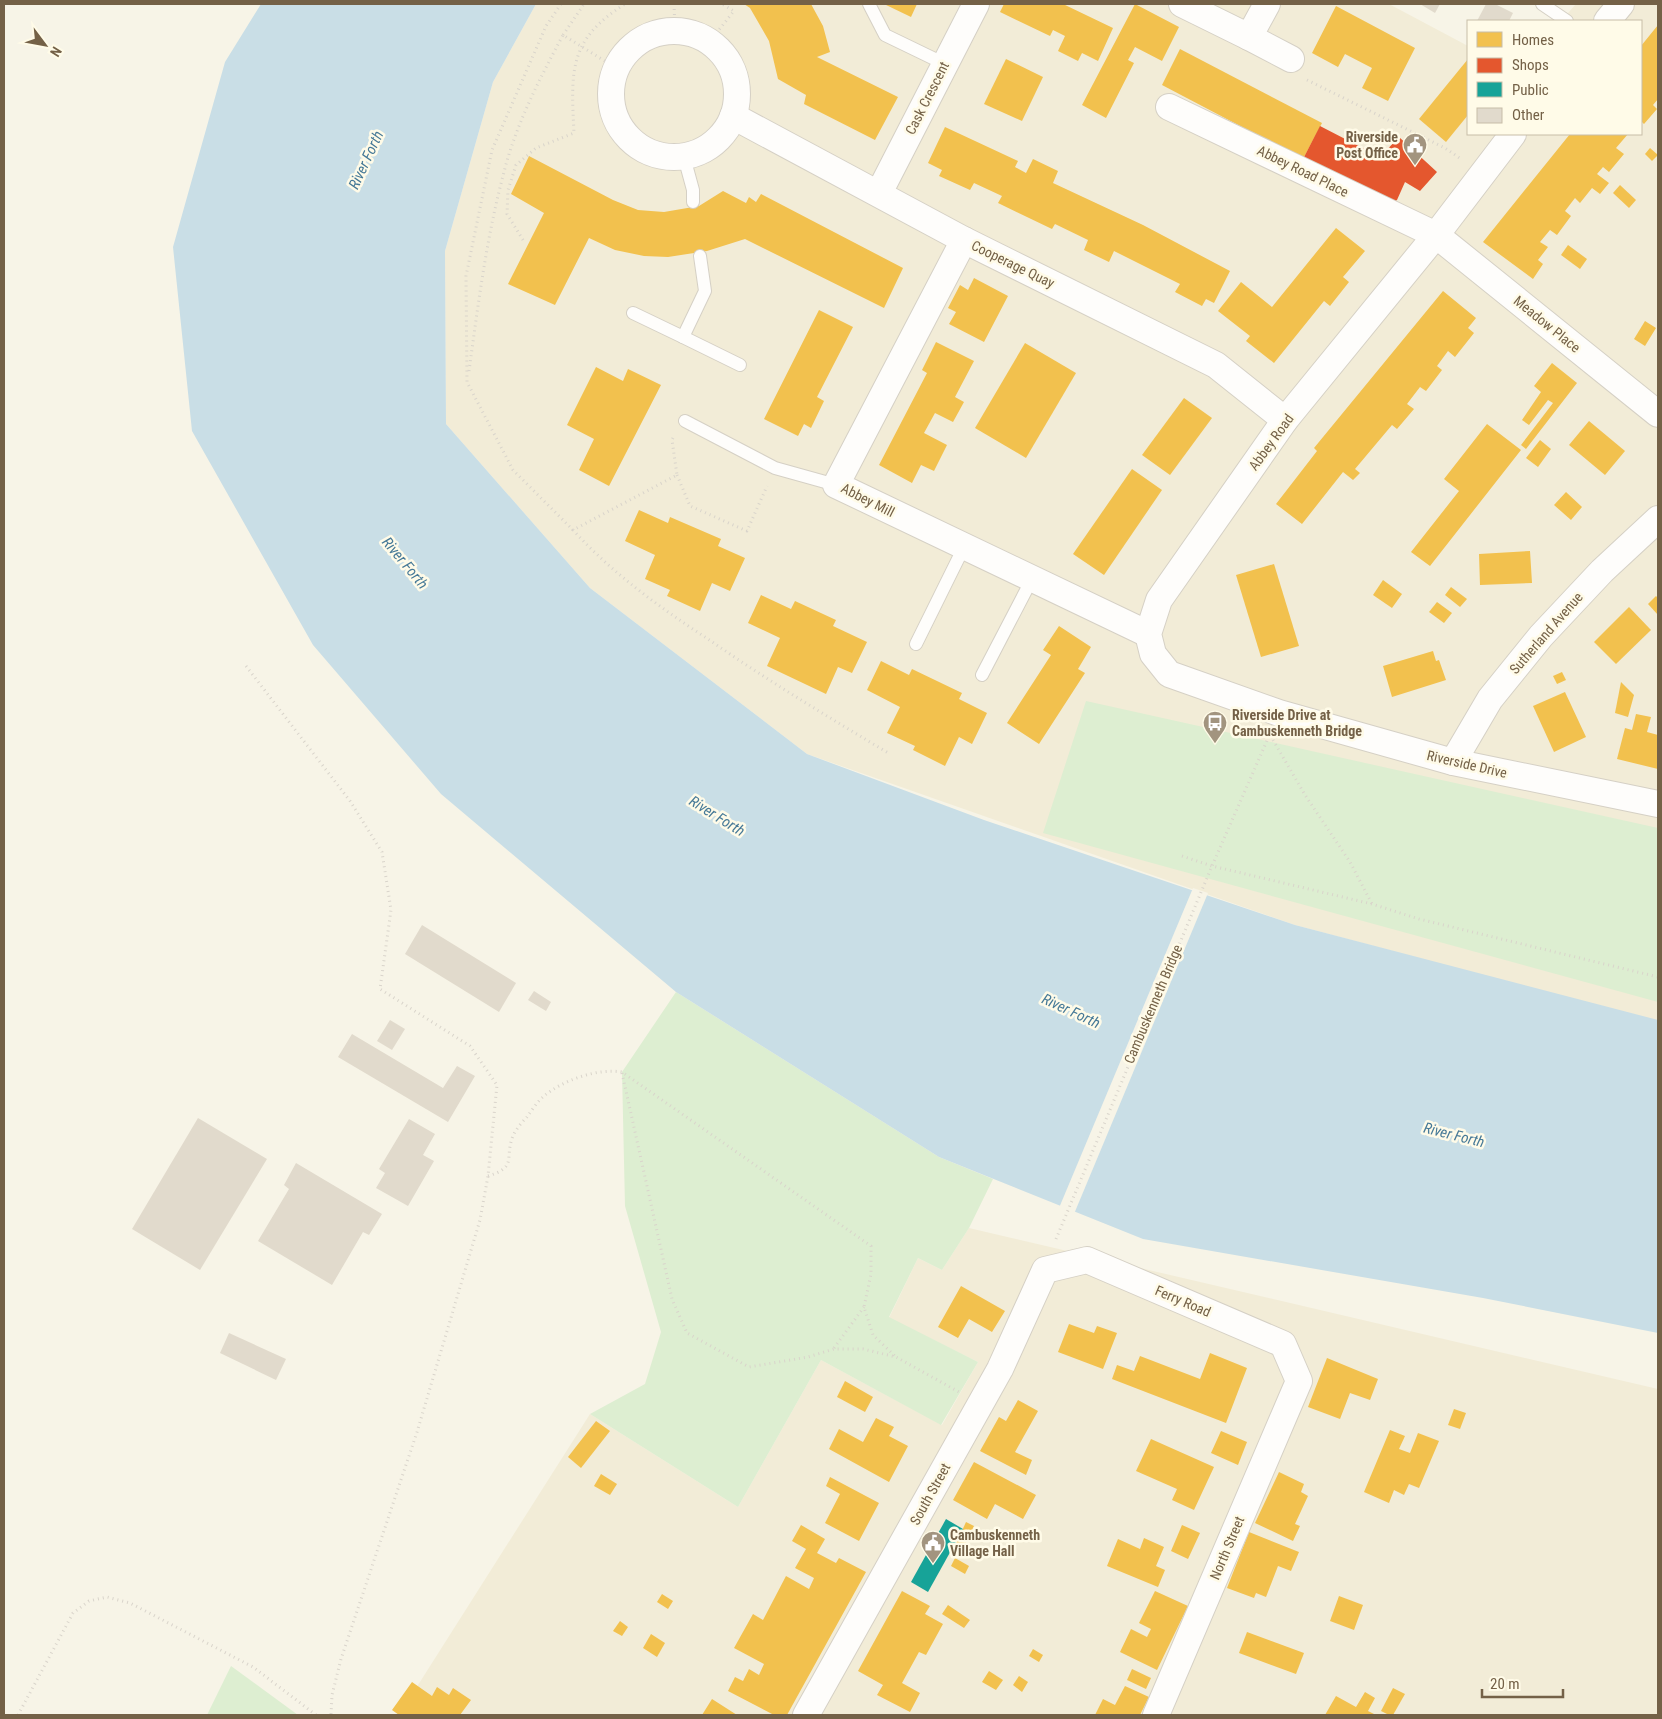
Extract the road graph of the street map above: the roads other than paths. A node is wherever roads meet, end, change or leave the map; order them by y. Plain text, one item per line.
1 (868, 4) edge
2 (976, 4) edge
3 (1182, 4) edge
4 (1267, 4) edge
5 (1542, 4) edge
6 (1621, 4) edge
7 (1566, 20) edge
8 (1608, 20) edge
9 (1249, 37) junction
10 (1291, 59) road end
11 (945, 64) junction
12 (1169, 107) dead end
13 (733, 116) junction
14 (1512, 135) edge
15 (684, 157) junction
16 (879, 193) junction
17 (693, 202) dead end
18 (1436, 235) junction
19 (964, 240) junction
20 (700, 256) dead end
21 (633, 313) dead end
22 (683, 336) junction
23 (740, 365) dead end
24 (1658, 414) edge
25 (1285, 420) junction
26 (684, 421) road end
27 (836, 485) junction
28 (1658, 519) edge
29 (964, 547) junction
30 (1032, 579) junction
31 (1148, 634) junction
32 (916, 644) dead end
33 (982, 675) dead end
34 (1453, 762) junction
35 (1658, 804) edge
36 (1045, 1270) joint
37 (1298, 1381) joint
38 (1159, 1714) edge
39 (806, 1715) edge

1 - 11 lane
2 - 11 street, Cask Crescent
3 - 9 street
4 - 9 street
5 - 7 lane
6 - 8 street
9 - 10 street
11 - 16 street, Cask Crescent
12 - 18 street, Abbey Road Place
13 - 15 street
13 - 15 street
13 - 16 street, Cooperage Quay
14 - 18 street, Abbey Road
15 - 17 lane
16 - 19 street, Cooperage Quay
18 - 24 street, Meadow Place
18 - 25 street, Abbey Road
19 - 25 street, Cooperage Quay
19 - 27 street, Abbey Mill
20 - 22 lane
21 - 22 lane
22 - 23 lane
25 - 31 street, Abbey Road
26 - 27 lane
27 - 29 street, Abbey Mill
28 - 34 street, Sutherland Avenue
29 - 30 street, Abbey Mill
29 - 32 lane
30 - 31 street, Abbey Mill
30 - 33 lane
31 - 34 street, Riverside Drive
34 - 35 street, Riverside Drive
36 - 37 street, Ferry Road
36 - 39 street, South Street
37 - 38 street, North Street

